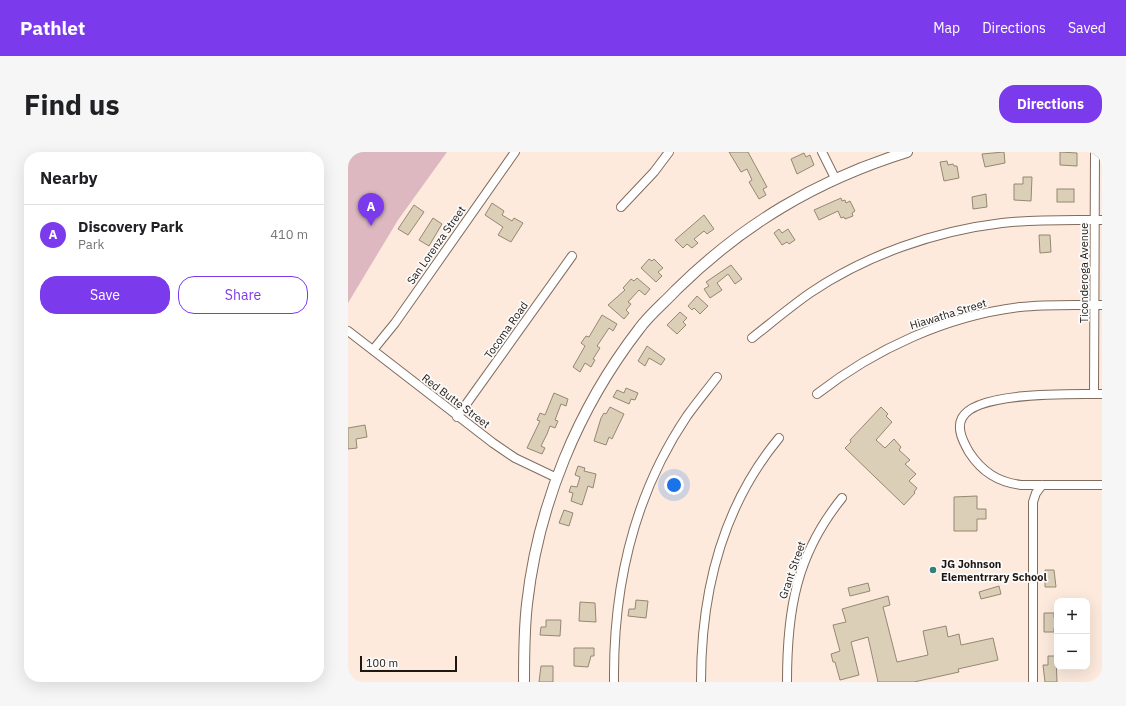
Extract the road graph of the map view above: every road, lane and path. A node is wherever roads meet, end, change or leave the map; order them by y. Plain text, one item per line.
1 (515, 152) edge
2 (669, 152) edge
3 (822, 152) edge
4 (907, 152) edge
5 (1095, 152) edge
6 (835, 178) junction
7 (621, 207) dead end
8 (1099, 220) edge
9 (572, 256) dead end
10 (1099, 305) edge
11 (348, 331) edge
12 (752, 338) dead end
13 (373, 350) junction
14 (717, 377) dead end
15 (817, 394) dead end
16 (1098, 394) edge
17 (457, 417) junction
18 (779, 438) dead end
19 (557, 478) junction
20 (1042, 485) junction
21 (1102, 485) edge
22 (842, 498) dead end
23 (524, 682) edge
24 (614, 682) edge
25 (701, 682) edge
26 (787, 682) edge
27 (1033, 682) edge

1 - 13 street, San Lorenza Street
2 - 7 street
3 - 6 street
4 - 6 street
5 - 8 street, Ticonderoga Avenue
6 - 19 street
8 - 10 street, Ticonderoga Avenue
8 - 12 street
9 - 17 street, Tocoma Road
10 - 15 street, Hiawatha Street
10 - 16 street, Ticonderoga Avenue
11 - 13 street, Red Butte Street
13 - 17 street, Red Butte Street
14 - 24 street
16 - 20 street
17 - 19 street, Red Butte Street
18 - 25 street
19 - 23 street
20 - 21 street
20 - 27 street
22 - 26 street, Grant Street

